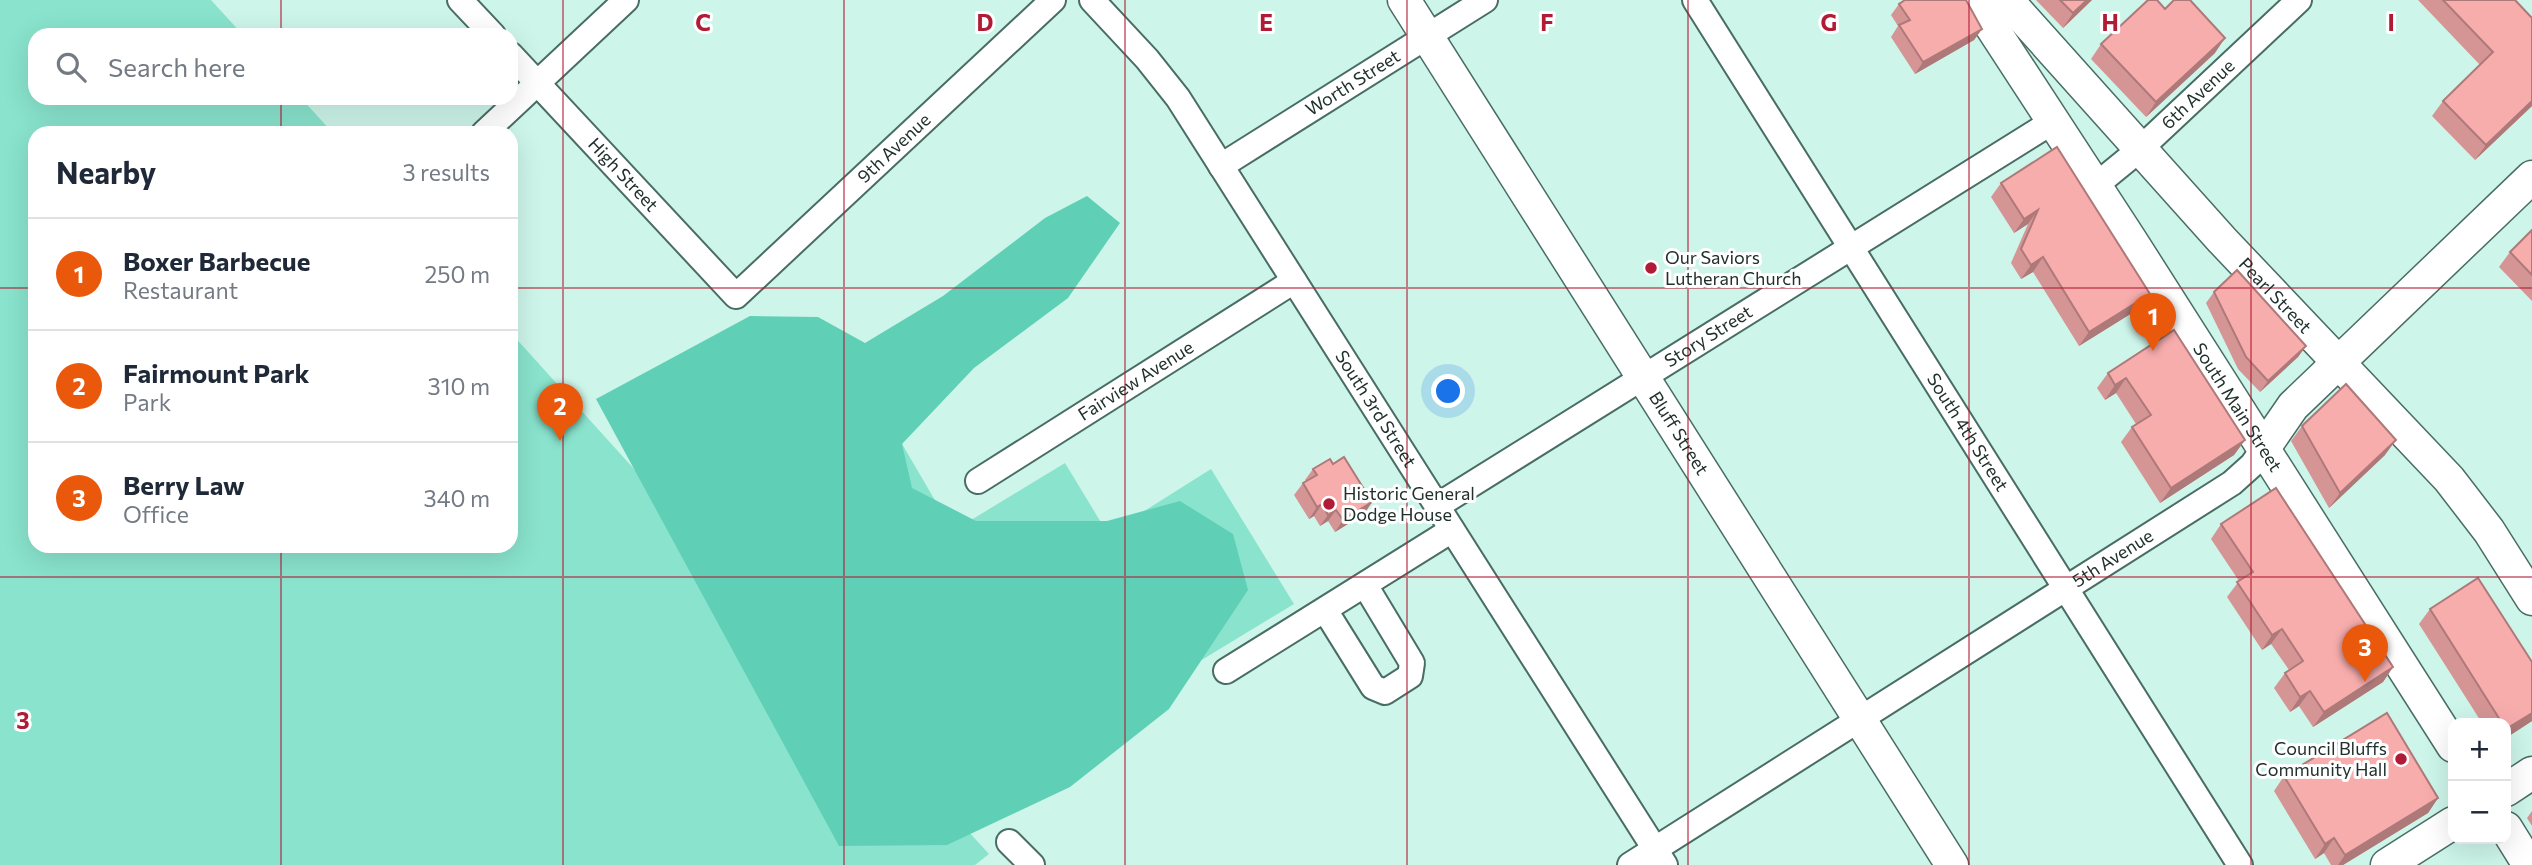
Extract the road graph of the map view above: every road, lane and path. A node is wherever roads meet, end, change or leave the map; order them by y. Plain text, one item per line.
1 (460, 0) edge
2 (626, 0) edge
3 (1053, 0) edge
4 (1092, 0) edge
5 (1404, 0) edge
6 (1485, 0) edge
7 (1695, 0) edge
8 (1974, 0) edge
9 (2007, 0) edge
10 (2299, 0) edge
11 (486, 28) edge
12 (1427, 36) junction
13 (518, 63) edge
14 (537, 83) junction
15 (518, 101) edge
16 (514, 105) edge
17 (2052, 122) junction
18 (491, 126) edge
19 (2139, 150) junction
20 (1221, 166) junction
21 (2532, 177) edge
22 (2095, 186) junction
23 (1852, 248) junction
24 (1294, 281) junction
25 (736, 296) joint
26 (2338, 362) junction
27 (1643, 377) junction
28 (2263, 448) junction
29 (978, 481) dead end
30 (1437, 506) junction
31 (1452, 530) junction
32 (1365, 585) junction
33 (2065, 589) junction
34 (2532, 599) edge
35 (1325, 610) junction
36 (1226, 671) dead end
37 (1859, 719) junction
38 (2448, 738) edge
39 (2532, 774) edge
40 (2511, 787) edge
41 (2448, 826) edge
42 (2511, 836) edge
43 (1009, 842) dead end
44 (1660, 857) edge
45 (1032, 865) edge
46 (1630, 865) edge
47 (1952, 865) edge
48 (2240, 865) edge
49 (2387, 865) edge
50 (2529, 865) edge

1 - 11 street
2 - 14 street
3 - 25 street, 9th Avenue
4 - 20 street, South 3rd Street
5 - 12 main road, Bluff Street
6 - 12 street, Worth Street
7 - 23 street, South 4th Street
8 - 17 main road, South Main Street
9 - 19 main road, Pearl Street
10 - 19 street, 6th Avenue
12 - 20 street, Worth Street
12 - 27 main road, Bluff Street
13 - 14 street, High Street
14 - 15 street
14 - 25 street, High Street
16 - 18 street
17 - 22 main road, South Main Street
17 - 23 street, Story Street
19 - 22 street, 6th Avenue
19 - 26 main road, Pearl Street
20 - 24 street, South 3rd Street
21 - 26 main road, 5th Avenue
22 - 28 main road, South Main Street
23 - 27 street, Story Street
23 - 33 street, South 4th Street
24 - 29 street, Fairview Avenue
24 - 30 street, South 3rd Street
26 - 28 main road, 5th Avenue
26 - 34 main road, Pearl Street
27 - 30 street, Story Street
27 - 37 main road, Bluff Street
28 - 33 street, 5th Avenue
28 - 38 main road, South Main Street
30 - 31 street, South 3rd Street
31 - 32 street
31 - 44 street, South 3rd Street
32 - 35 street
32 - 35 street
33 - 37 street, 5th Avenue
33 - 48 street, South 4th Street
35 - 36 street
37 - 44 street, 5th Avenue
37 - 47 main road, Bluff Street
39 - 40 main road
41 - 49 main road
42 - 50 main road
43 - 45 street
44 - 46 street, 5th Avenue

